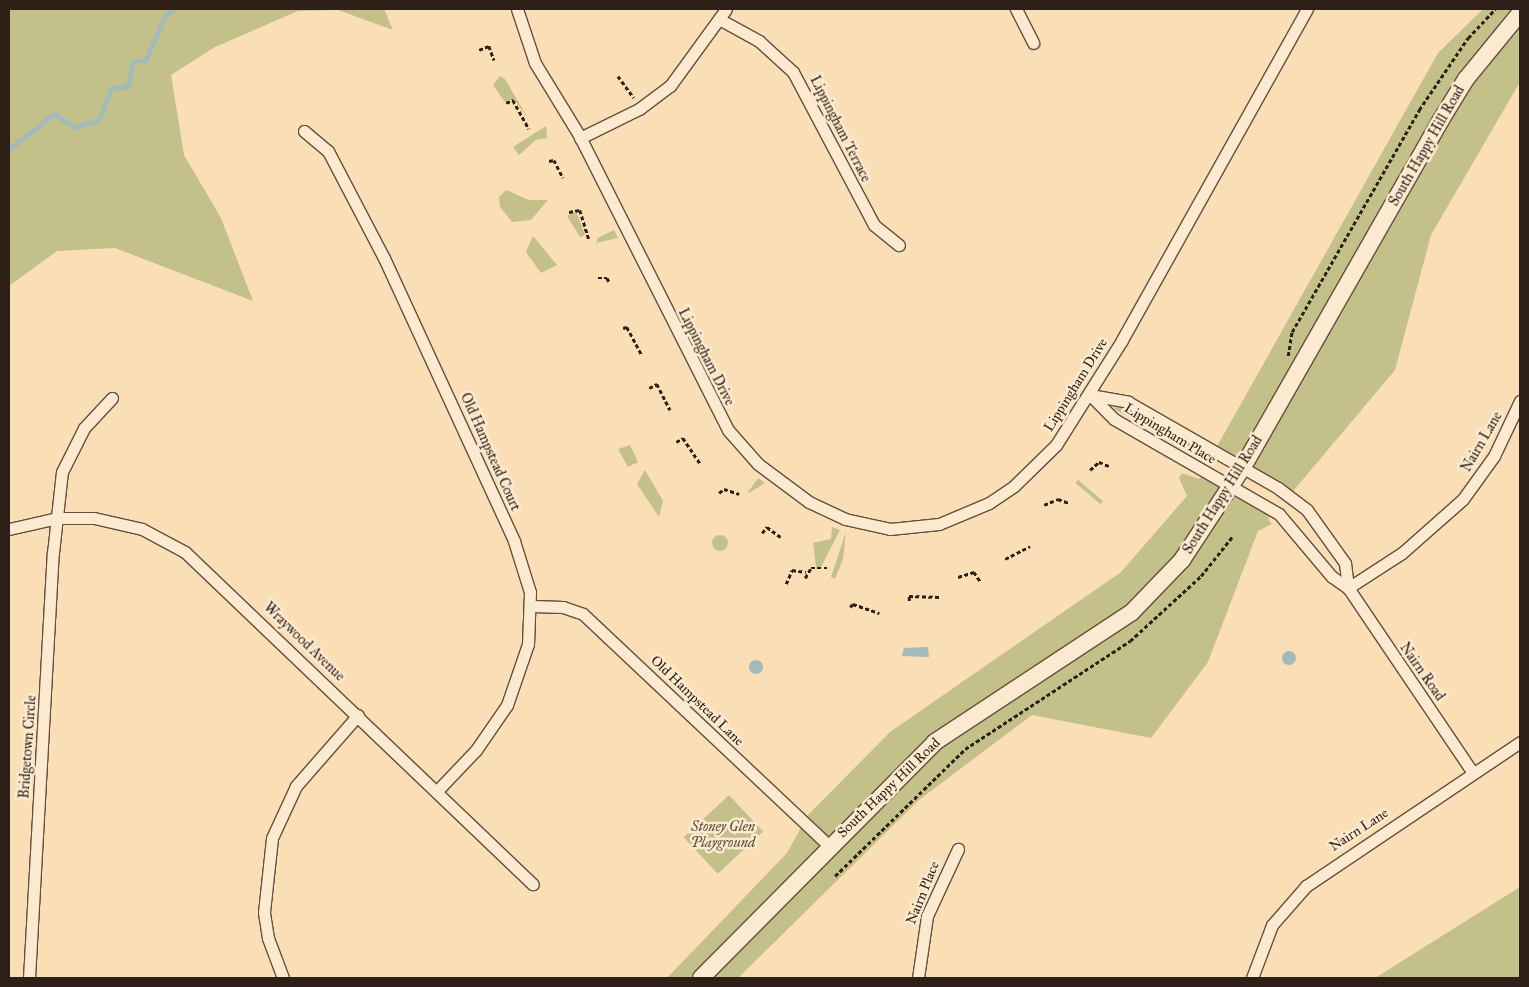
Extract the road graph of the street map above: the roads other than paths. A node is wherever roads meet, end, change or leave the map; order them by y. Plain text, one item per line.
1 (517, 9) edge
2 (726, 9) edge
3 (1016, 9) edge
4 (1307, 9) edge
5 (1520, 13) edge
6 (720, 19) junction
7 (1033, 43) dead end
8 (304, 131) dead end
9 (580, 138) junction
10 (899, 246) dead end
11 (1090, 395) junction
12 (112, 398) dead end
13 (1520, 401) edge
14 (1243, 466) junction
15 (1231, 486) junction
16 (57, 518) junction
17 (9, 529) edge
18 (1348, 588) junction
19 (532, 606) junction
20 (358, 714) junction
21 (1520, 742) edge
22 (1473, 773) junction
23 (436, 791) junction
24 (829, 846) junction
25 (958, 849) dead end
26 (533, 884) dead end
27 (29, 978) edge
28 (283, 978) edge
29 (701, 978) edge
30 (918, 978) edge
31 (1252, 978) edge

1 - 9 street, Lippingham Drive
2 - 6 street
3 - 7 street
4 - 11 street, Lippingham Drive
5 - 14 street, South Happy Hill Road
6 - 9 street
6 - 10 street, Lippingham Terrace
8 - 19 street, Old Hampstead Court
9 - 11 street, Lippingham Drive
11 - 14 street, Lippingham Place
11 - 15 street, Lippingham Place
12 - 16 street, Bridgetown Circle
13 - 18 street, Nairn Lane
14 - 15 street, South Happy Hill Road
14 - 18 street, Nairn Road
15 - 18 street, Nairn Road
15 - 24 street, South Happy Hill Road
16 - 17 street, Wraywood Avenue
16 - 20 street, Wraywood Avenue
16 - 27 street, Bridgetown Circle
18 - 22 street, Nairn Road
19 - 23 street, Old Hampstead Court
19 - 24 street, Old Hampstead Lane
20 - 23 street, Wraywood Avenue
20 - 28 street
21 - 22 street, Nairn Lane
22 - 31 street, Nairn Lane
23 - 26 street, Wraywood Avenue
24 - 29 street, South Happy Hill Road
25 - 30 street, Nairn Place

